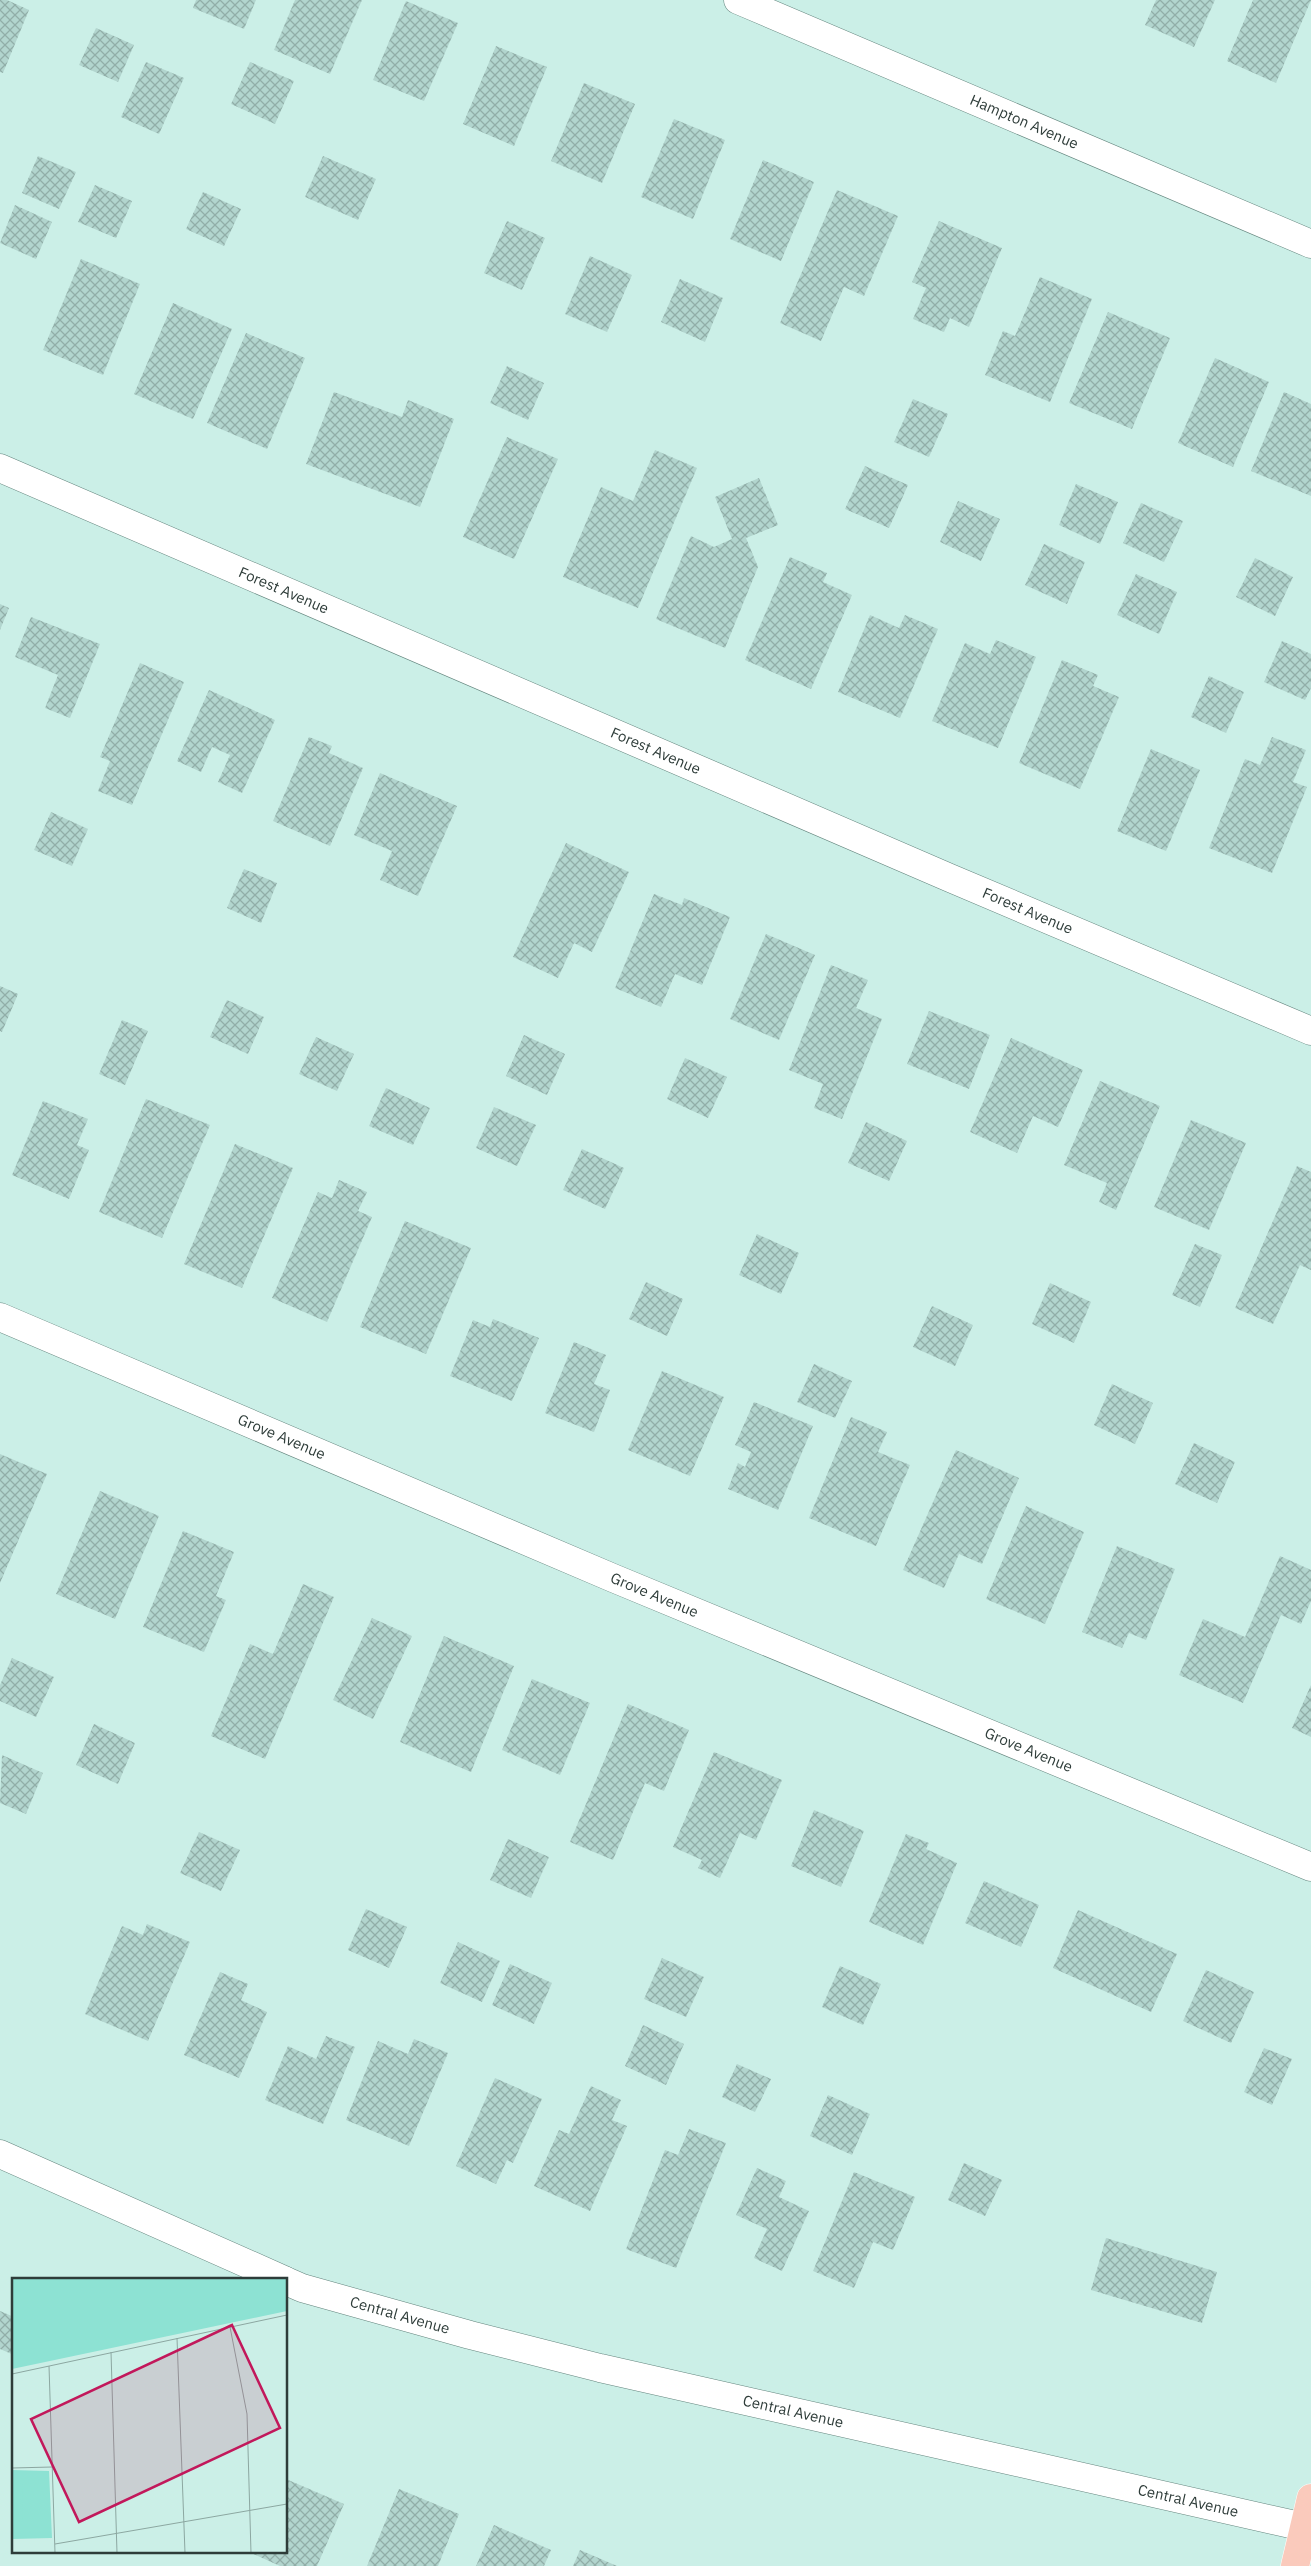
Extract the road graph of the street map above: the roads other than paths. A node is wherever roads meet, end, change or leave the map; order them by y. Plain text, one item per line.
1 (738, 0) edge
2 (1311, 244) edge
3 (0, 468) edge
4 (1311, 1031) edge
5 (0, 1317) edge
6 (1311, 1867) edge
7 (0, 2154) edge
8 (280, 2278) edge
9 (288, 2281) edge
10 (1311, 2498) edge
11 (1304, 2527) junction
12 (1295, 2566) edge

1 - 2 street, Hampton Avenue
3 - 4 street, Forest Avenue
5 - 6 street, Grove Avenue
7 - 8 street, Central Avenue
9 - 11 street, Central Avenue
10 - 11 main road
11 - 12 main road

